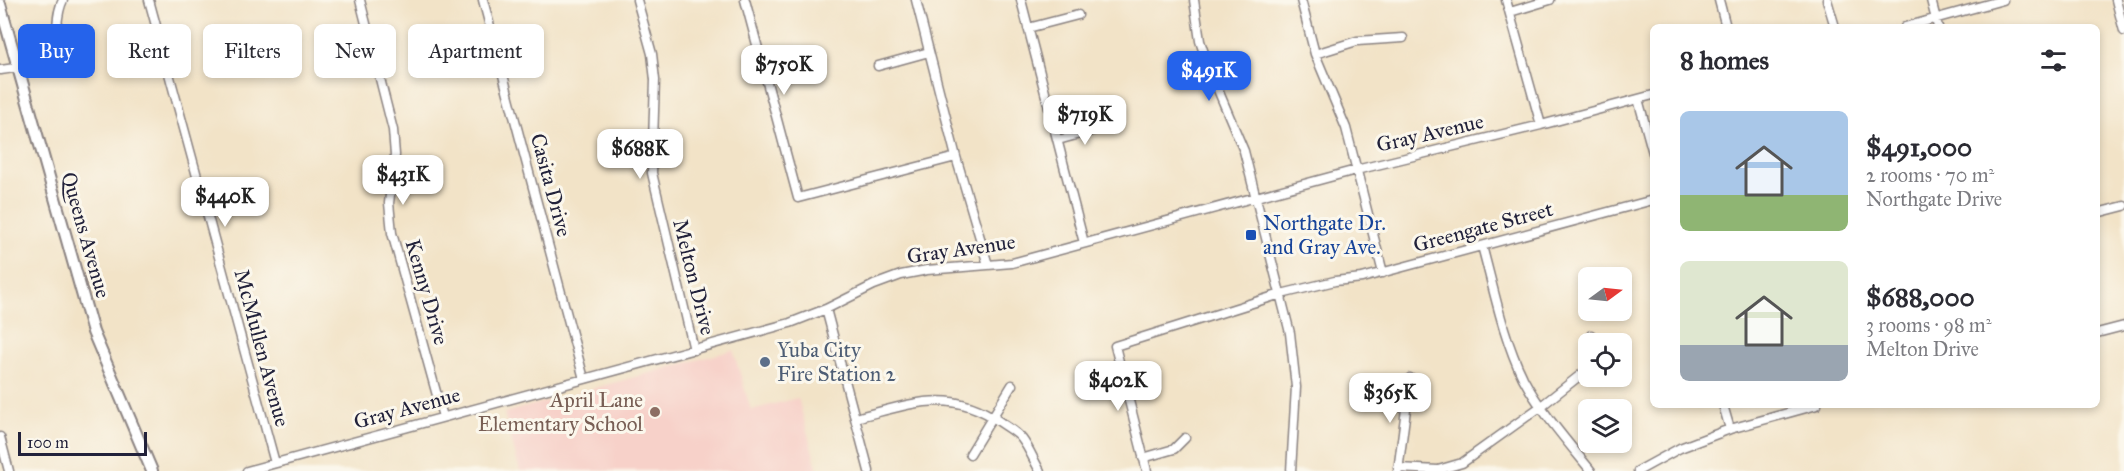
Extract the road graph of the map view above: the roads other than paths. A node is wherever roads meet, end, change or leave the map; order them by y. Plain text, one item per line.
1 (63, 0) edge
2 (149, 0) edge
3 (360, 0) edge
4 (483, 0) edge
5 (637, 0) edge
6 (745, 0) edge
7 (916, 0) edge
8 (1021, 0) edge
9 (1194, 0) edge
10 (1301, 0) edge
11 (1506, 0) edge
12 (1550, 0) edge
13 (1719, 0) edge
14 (1827, 0) edge
15 (1931, 0) edge
16 (2003, 0) edge
17 (2116, 0) edge
18 (0, 4) edge
19 (1510, 12) junction
20 (1078, 15) dead end
21 (1937, 23) edge
22 (56, 24) edge
23 (1725, 24) edge
24 (1833, 24) edge
25 (1028, 28) junction
26 (2124, 31) edge
27 (1403, 38) dead end
28 (929, 52) junction
29 (1315, 54) junction
30 (878, 66) dead end
31 (18, 67) joint
32 (0, 70) edge
33 (21, 78) edge
34 (1650, 96) edge
35 (1638, 99) junction
36 (1541, 125) junction
37 (1106, 127) dead end
38 (1058, 140) junction
39 (1650, 142) edge
40 (956, 157) junction
41 (1356, 170) junction
42 (1255, 198) junction
43 (1650, 201) edge
44 (2124, 206) edge
45 (2100, 212) edge
46 (1084, 243) junction
47 (1482, 246) junction
48 (988, 266) junction
49 (1383, 273) junction
50 (1281, 294) junction
51 (826, 309) junction
52 (2124, 326) edge
53 (2100, 332) edge
54 (694, 350) junction
55 (1578, 377) edge
56 (1410, 378) dead end
57 (584, 379) junction
58 (1012, 385) dead end
59 (1540, 407) junction
60 (1724, 408) edge
61 (1806, 408) edge
62 (443, 417) junction
63 (993, 417) junction
64 (855, 418) junction
65 (1730, 429) junction
66 (0, 437) edge
67 (1185, 438) dead end
68 (970, 454) dead end
69 (1143, 458) junction
70 (275, 463) junction
71 (258, 470) edge
72 (1398, 470) edge
73 (9, 471) edge
74 (152, 471) edge
75 (247, 471) edge
76 (869, 471) edge
77 (1040, 471) edge
78 (1147, 471) edge
79 (1291, 471) edge
80 (1591, 471) edge
81 (1638, 471) edge

1 - 22 street
2 - 70 street, McMullen Avenue
3 - 62 street, Kenny Drive
4 - 57 street, Casita Drive
5 - 54 street, Melton Drive
6 - 40 street
7 - 28 street
8 - 25 street
9 - 42 street
10 - 29 street
11 - 19 street
12 - 19 street
13 - 23 street
14 - 24 street
15 - 21 street
16 - 21 street
17 - 26 street
18 - 31 main road, Queens Avenue
19 - 36 street
20 - 25 street
25 - 38 street
27 - 29 street
28 - 30 street
28 - 40 street
29 - 41 street
31 - 32 street
33 - 74 main road, Queens Avenue
34 - 35 street, Gray Avenue
35 - 36 street, Gray Avenue
35 - 39 street
36 - 41 street, Gray Avenue
37 - 38 street
38 - 46 street
40 - 48 street
41 - 42 street, Gray Avenue
41 - 49 street
42 - 46 street, Gray Avenue
42 - 50 street
43 - 47 street, Greengate Street
44 - 45 street
46 - 48 street, Gray Avenue
47 - 49 street, Greengate Street
47 - 59 street
48 - 51 street, Gray Avenue
49 - 50 street, Greengate Street
50 - 69 street, Greengate Street
50 - 79 street
51 - 54 street, Gray Avenue
51 - 64 street
52 - 53 street
54 - 57 street, Gray Avenue
55 - 59 street
56 - 72 street
57 - 62 street, Gray Avenue
58 - 63 street
59 - 72 street
59 - 80 street
60 - 65 street
61 - 65 street
62 - 70 street, Gray Avenue
63 - 64 street
63 - 68 street
63 - 77 street
64 - 76 street
65 - 81 street
66 - 73 street
67 - 69 street
69 - 78 street
70 - 71 street, Gray Avenue
71 - 75 street, Gray Avenue

